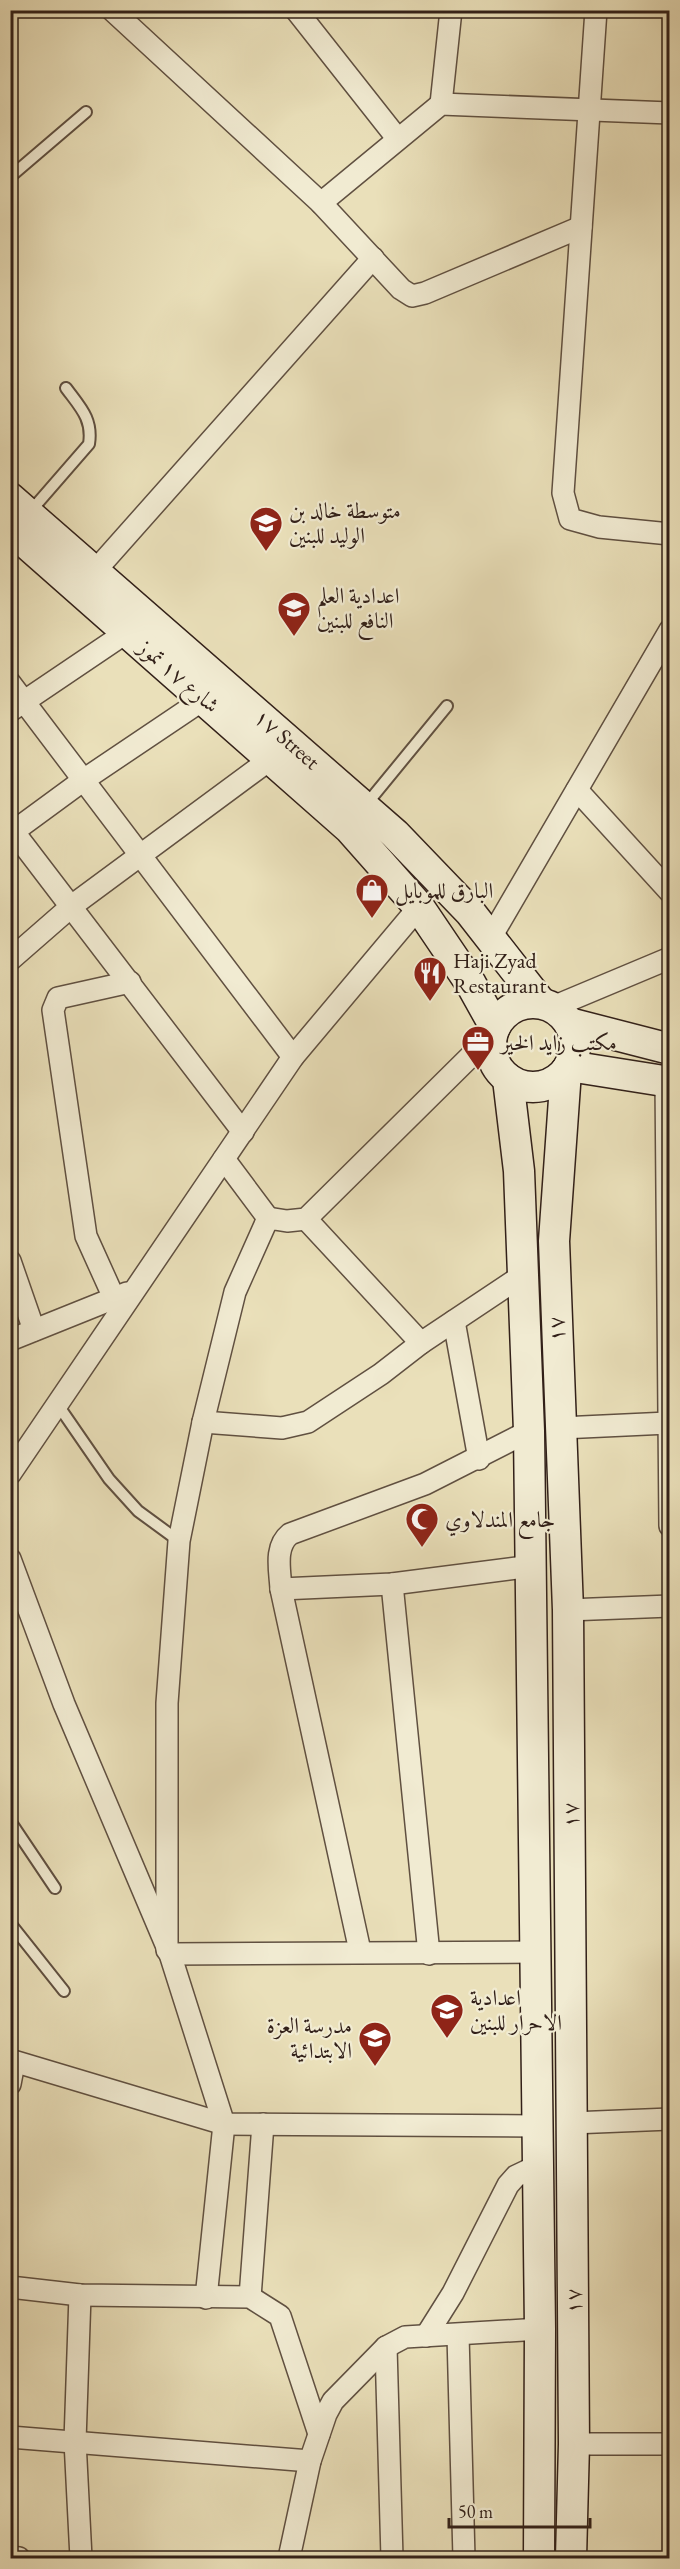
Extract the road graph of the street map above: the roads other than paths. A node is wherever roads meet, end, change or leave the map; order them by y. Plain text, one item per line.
1 (112, 10) edge
2 (296, 10) edge
3 (451, 10) edge
4 (596, 10) edge
5 (441, 104) junction
6 (589, 108) junction
7 (86, 112) dead end
8 (669, 113) edge
9 (397, 138) junction
10 (10, 177) edge
11 (321, 202) junction
12 (581, 227) junction
13 (373, 258) junction
14 (66, 388) dead end
15 (16, 525) edge
16 (669, 534) edge
17 (95, 572) junction
18 (127, 632) junction
19 (667, 642) edge
20 (10, 682) edge
21 (204, 699) junction
22 (18, 706) edge
23 (447, 706) dead end
24 (272, 758) junction
25 (85, 779) junction
26 (577, 790) junction
27 (365, 807) junction
28 (12, 831) edge
29 (141, 853) junction
30 (669, 892) edge
31 (73, 905) junction
32 (419, 907) junction
33 (491, 937) junction
34 (669, 958) edge
35 (10, 960) edge
36 (130, 982) junction
37 (554, 1011) junction
38 (493, 1031) junction
39 (669, 1049) edge
40 (293, 1057) junction
41 (567, 1069) junction
42 (508, 1079) junction
43 (668, 1081) edge
44 (243, 1132) junction
45 (224, 1159) junction
46 (268, 1218) junction
47 (306, 1219) junction
48 (10, 1261) edge
49 (523, 1275) junction
50 (137, 1288) junction
51 (114, 1298) junction
52 (454, 1321) junction
53 (34, 1330) junction
54 (10, 1340) edge
55 (421, 1343) junction
56 (58, 1405) junction
57 (202, 1422) junction
58 (668, 1423) edge
59 (561, 1428) junction
60 (529, 1431) junction
61 (479, 1459) junction
62 (10, 1474) edge
63 (669, 1526) edge
64 (179, 1541) junction
65 (10, 1559) edge
66 (532, 1566) junction
67 (392, 1584) junction
68 (281, 1589) junction
69 (669, 1606) edge
70 (568, 1610) junction
71 (10, 1821) edge
72 (55, 1888) dead end
73 (10, 1923) edge
74 (360, 1951) junction
75 (168, 1952) junction
76 (537, 1952) junction
77 (429, 1954) junction
78 (64, 1991) dead end
79 (13, 2062) edge
80 (10, 2084) edge
81 (669, 2119) edge
82 (572, 2123) junction
83 (224, 2124) junction
84 (263, 2124) junction
85 (536, 2126) junction
86 (537, 2166) junction
87 (10, 2288) edge
88 (80, 2295) junction
89 (250, 2297) junction
90 (206, 2298) junction
91 (540, 2329) junction
92 (458, 2335) junction
93 (426, 2336) junction
94 (386, 2347) junction
95 (319, 2434) junction
96 (10, 2437) edge
97 (75, 2441) junction
98 (574, 2444) junction
99 (669, 2444) edge
100 (310, 2461) junction
101 (10, 2558) edge
102 (19, 2559) edge
103 (81, 2559) edge
104 (289, 2559) edge
105 (392, 2559) edge
106 (464, 2559) edge
107 (539, 2559) edge
108 (571, 2559) edge

1 - 11 street
2 - 9 street
3 - 5 street
4 - 6 street
5 - 6 street
5 - 9 street
6 - 8 street
6 - 12 street
7 - 10 lane
9 - 11 street
11 - 13 street
12 - 13 street
12 - 16 street
13 - 17 street
14 - 15 lane
15 - 17 main road, ١٧ Street
15 - 18 main road, شارع ١٧ تموز
17 - 27 main road, ١٧ Street
18 - 21 main road, شارع ١٧ تموز
18 - 22 street
19 - 26 street
20 - 22 street
21 - 24 main road, شارع ١٧ تموز
21 - 25 street
22 - 25 street
23 - 27 lane
24 - 29 street
24 - 32 main road, شارع ١٧ تموز
25 - 28 street
25 - 29 street
26 - 30 street
26 - 33 street
27 - 33 main road, ١٧ Street
28 - 31 street
29 - 31 street
29 - 40 street
31 - 35 street
31 - 36 street
32 - 38 main road, شارع ١٧ تموز
32 - 40 street
33 - 37 main road, ١٧ Street
34 - 37 street
36 - 44 street
36 - 51 street
37 - 38 main road
37 - 39 main road
37 - 41 main road
38 - 42 main road
38 - 47 street
40 - 44 street
41 - 42 main road
41 - 43 main road
41 - 59 main road, ١٧
42 - 49 main road, ١٧
43 - 58 street
44 - 45 street
45 - 46 street
45 - 50 street
46 - 47 street
46 - 57 street
47 - 55 street
48 - 53 street
49 - 52 street
49 - 60 main road, ١٧
50 - 51 street
50 - 56 street
51 - 53 street
52 - 55 street
52 - 61 street
53 - 54 street
55 - 57 street
56 - 62 street
56 - 64 lane
57 - 64 street
58 - 59 street
58 - 63 street
59 - 70 main road, ١٧
60 - 61 street
60 - 66 main road, ١٧
61 - 68 street
64 - 75 street
65 - 75 street
66 - 67 street
66 - 76 main road, ١٧
67 - 68 street
67 - 77 street
68 - 74 street
69 - 70 street
70 - 82 main road, ١٧
71 - 72 lane
73 - 78 lane
74 - 75 street
74 - 77 street
75 - 83 street
76 - 77 street
76 - 85 main road, ١٧
79 - 80 street
79 - 83 street
81 - 82 street
82 - 98 main road, ١٧
83 - 84 street
83 - 90 street
84 - 85 street
84 - 89 street
85 - 86 main road, ١٧
86 - 91 main road, ١٧
86 - 93 street
87 - 88 street
88 - 90 street
88 - 97 street
89 - 90 street
89 - 95 street
91 - 92 street
91 - 107 main road, ١٧
92 - 93 street
92 - 106 street
93 - 94 street
94 - 95 street
94 - 105 street
95 - 100 street
96 - 97 street
97 - 100 street
97 - 103 street
98 - 99 street
98 - 108 main road, ١٧
100 - 104 street
101 - 102 street

